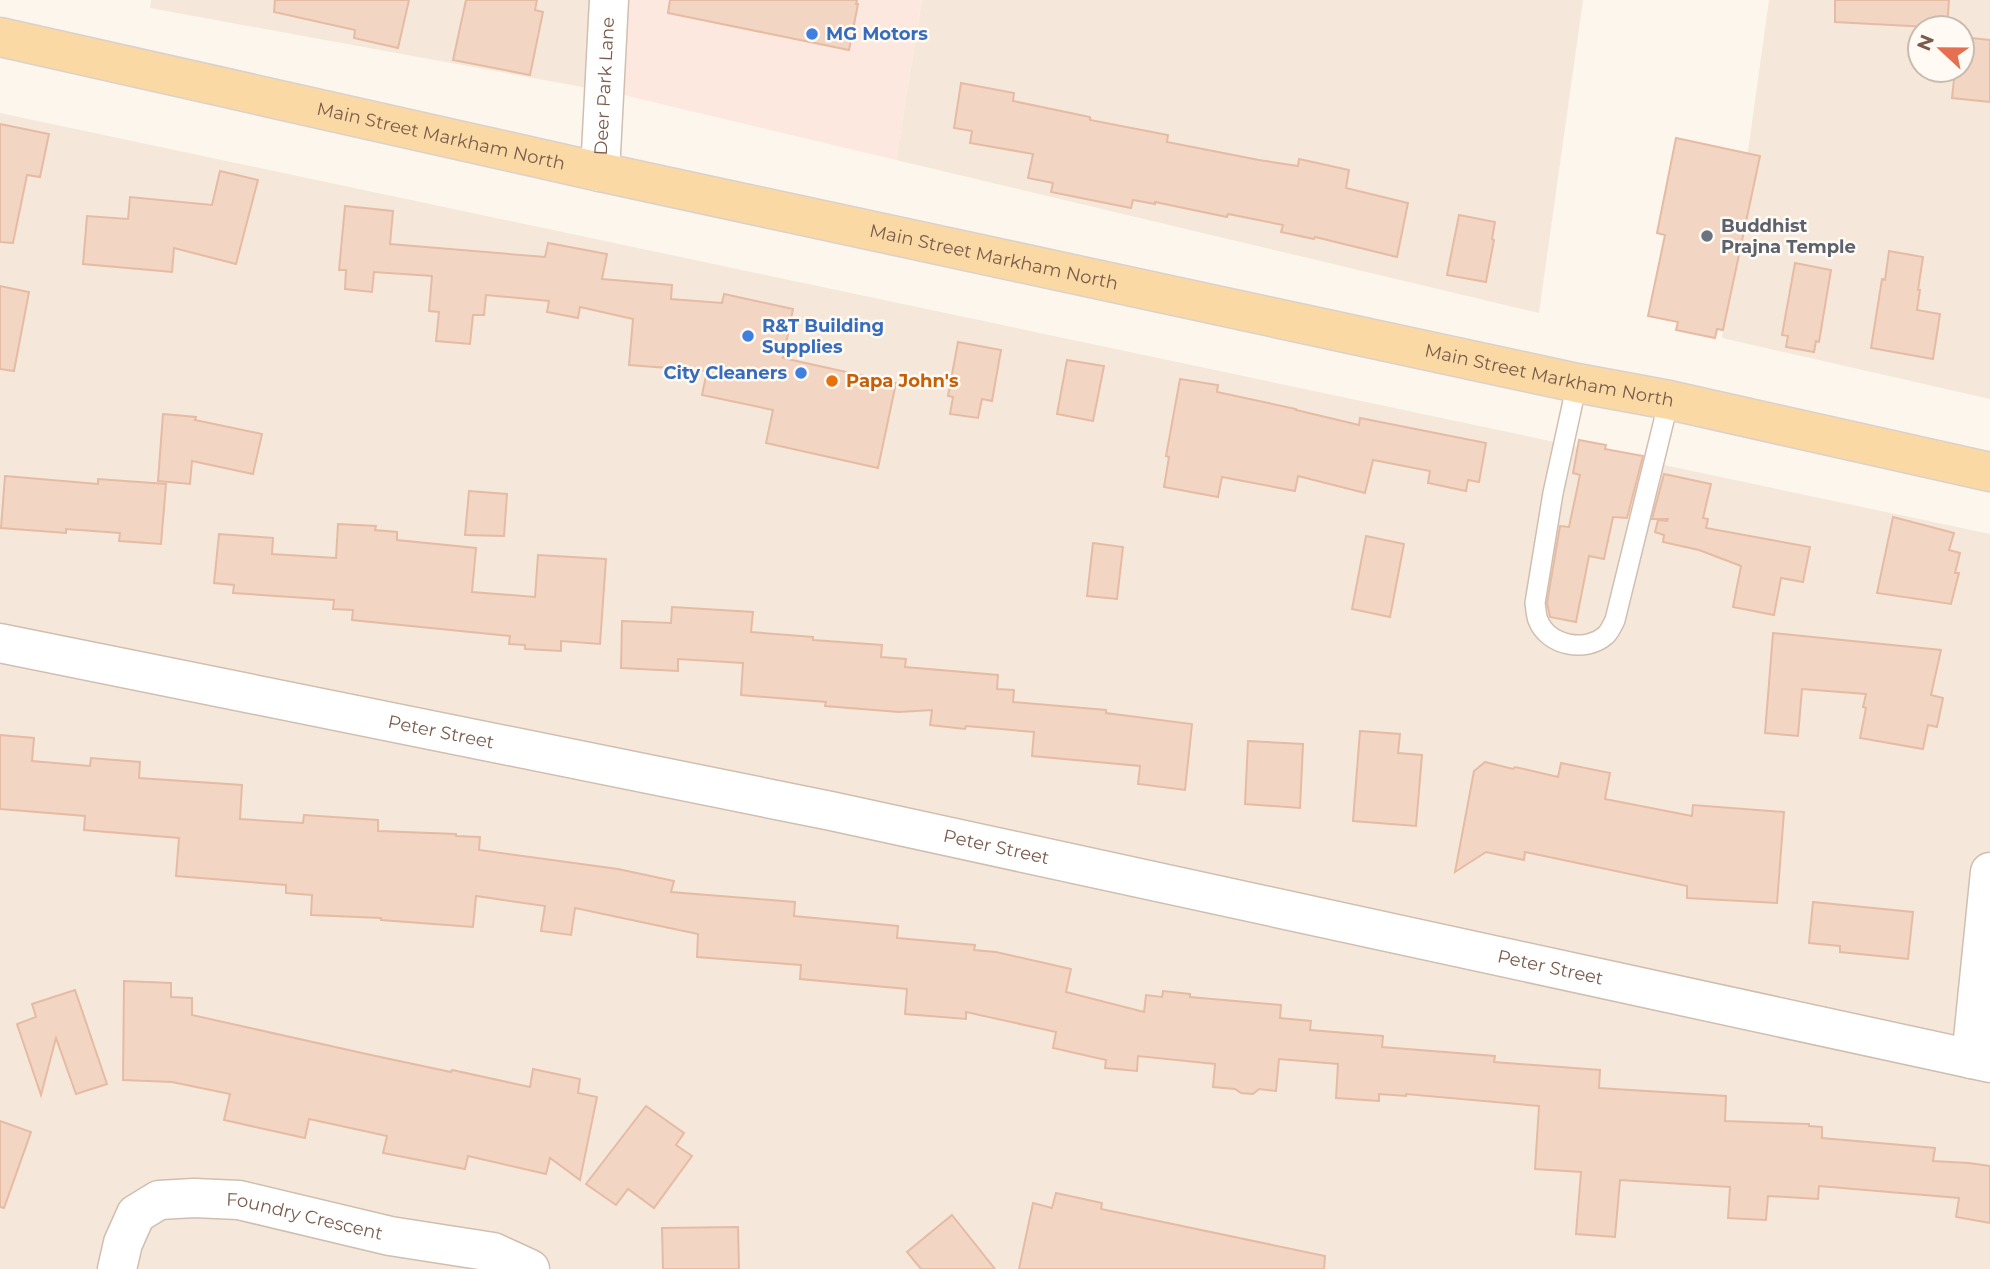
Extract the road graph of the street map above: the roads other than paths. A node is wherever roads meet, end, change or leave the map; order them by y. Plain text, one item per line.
1 (609, 0) edge
2 (0, 37) edge
3 (600, 172) junction
4 (1577, 383) junction
5 (1669, 401) junction
6 (1990, 472) edge
7 (0, 643) edge
8 (1990, 872) edge
9 (1981, 1061) edge
10 (117, 1269) edge
11 (530, 1269) edge

1 - 3 street, Deer Park Lane
2 - 3 main road, Main Street Markham North
3 - 4 main road, Main Street Markham North
4 - 5 main road, Main Street Markham North
4 - 5 lane
5 - 6 main road, Main Street Markham North
7 - 9 street, Peter Street
8 - 9 street
10 - 11 street, Foundry Crescent

